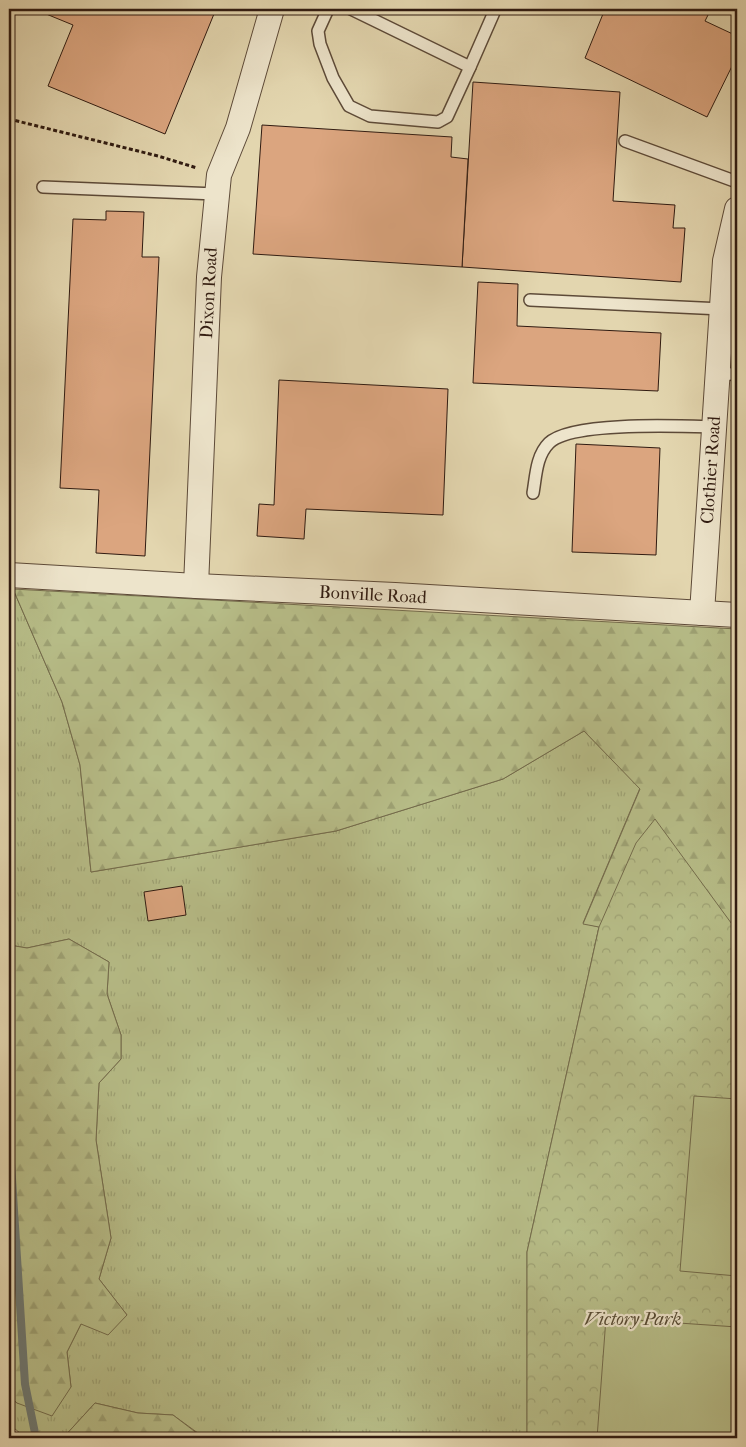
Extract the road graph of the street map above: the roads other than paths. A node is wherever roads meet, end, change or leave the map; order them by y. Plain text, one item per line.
1 (272, 9) edge
2 (328, 9) edge
3 (351, 9) edge
4 (493, 9) edge
5 (470, 67) junction
6 (625, 141) dead end
7 (737, 182) edge
8 (218, 185) junction
9 (43, 186) dead end
10 (737, 209) edge
11 (733, 248) edge
12 (530, 300) dead end
13 (722, 309) junction
14 (727, 374) edge
15 (714, 427) junction
16 (533, 493) dead end
17 (9, 575) edge
18 (196, 586) junction
19 (702, 613) junction
20 (737, 615) edge

1 - 8 street, Dixon Road
2 - 5 lane
3 - 5 lane
4 - 5 lane
6 - 7 lane
8 - 9 lane
8 - 18 street, Dixon Road
10 - 11 street, Clothier Road
11 - 13 street, Clothier Road
12 - 13 lane
13 - 14 street, Clothier Road
14 - 15 street, Clothier Road
15 - 16 lane
15 - 19 street, Clothier Road
17 - 18 street, Bonville Road
18 - 19 street, Bonville Road
19 - 20 street, Bonville Road

